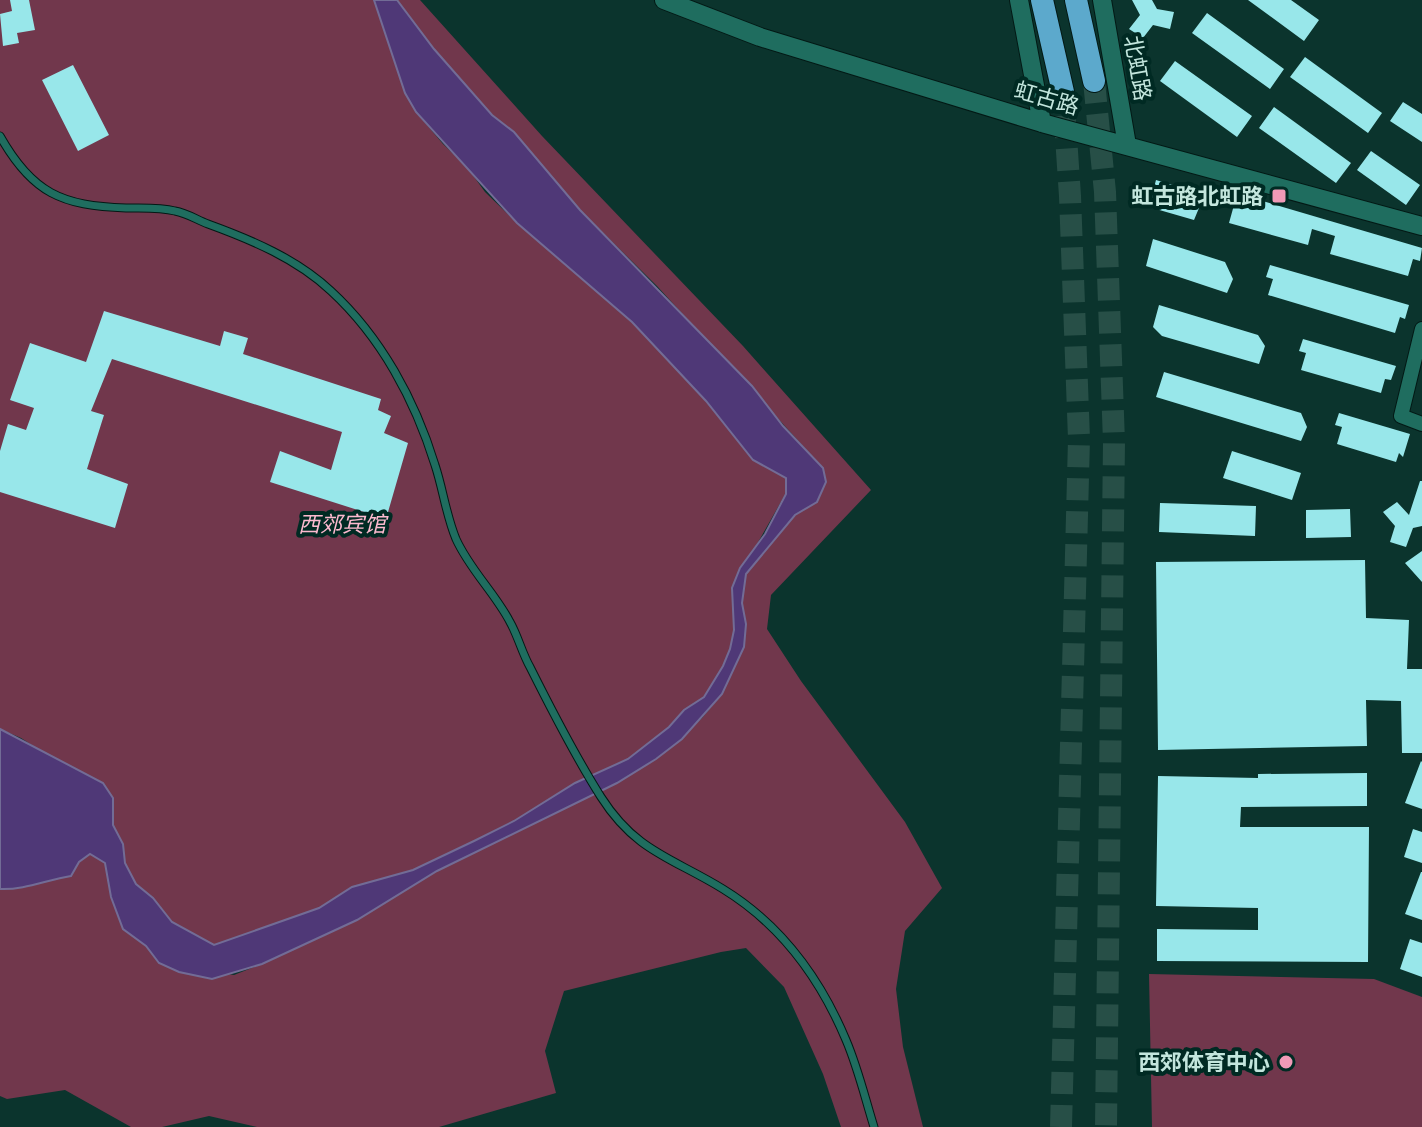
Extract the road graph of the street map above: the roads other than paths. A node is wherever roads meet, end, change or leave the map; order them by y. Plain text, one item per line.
1 (664, 0) edge
2 (1019, 0) edge
3 (1042, 0) edge
4 (1076, 0) edge
5 (1102, 0) edge
6 (1094, 81) tunnel mouth
7 (1063, 92) tunnel mouth
8 (1042, 123) junction
9 (0, 136) edge
10 (1127, 145) junction
11 (1422, 226) edge
12 (1422, 329) edge
13 (1422, 424) edge
14 (874, 1127) edge

1 - 8 street, 虹古路
2 - 8 street
3 - 7 highway
4 - 6 highway
5 - 10 street, 北虹路
8 - 10 street, 虹古路
9 - 14 lane
10 - 11 street, 虹古路
12 - 13 street

